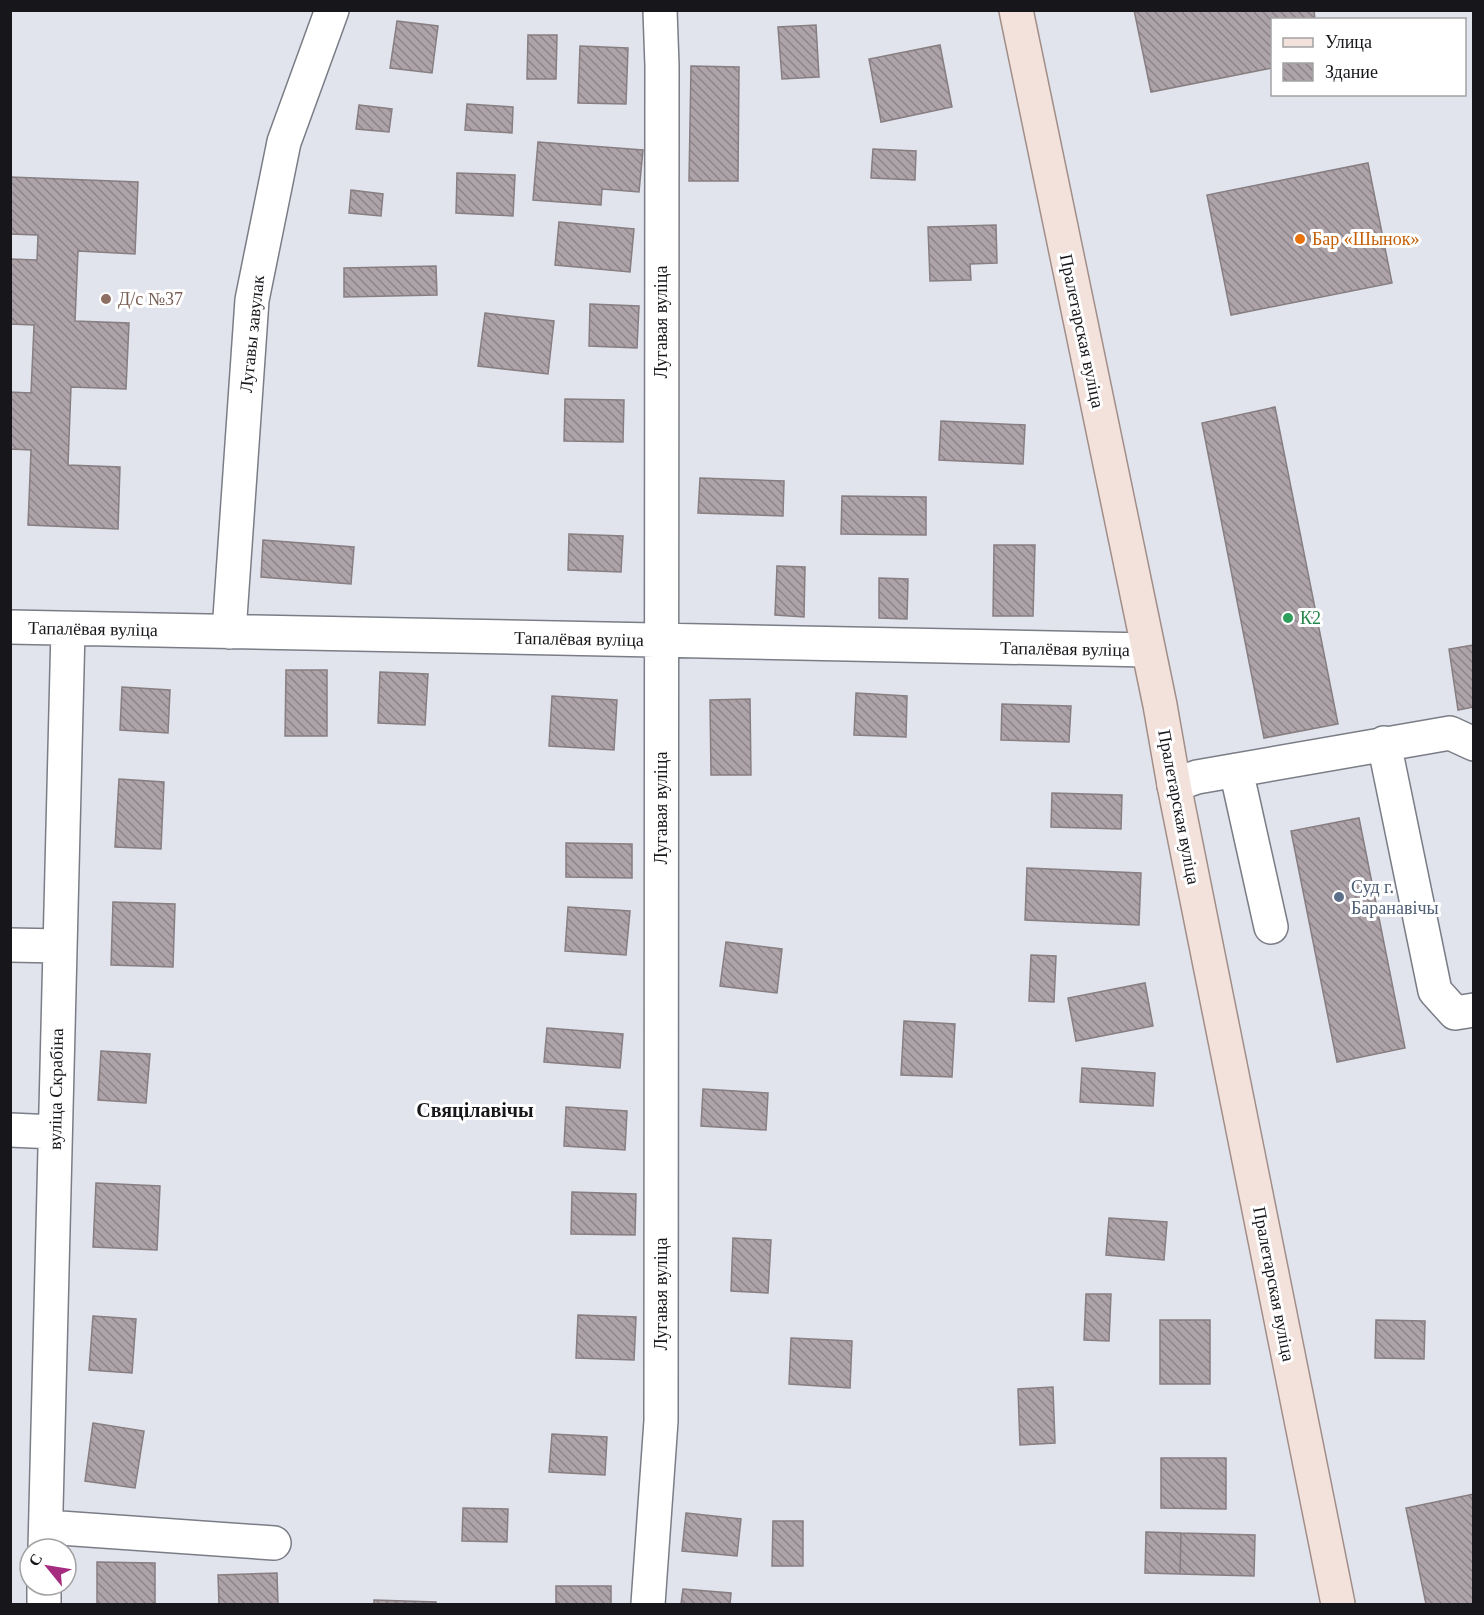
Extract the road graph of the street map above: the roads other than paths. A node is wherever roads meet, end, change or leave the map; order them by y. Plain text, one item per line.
1 (332, 10) edge
2 (660, 10) edge
3 (1016, 10) edge
4 (10, 627) edge
5 (68, 629) junction
6 (229, 632) junction
7 (661, 640) junction
8 (1148, 650) junction
9 (1384, 743) junction
10 (1473, 744) edge
11 (1236, 770) junction
12 (1174, 785) junction
13 (1271, 927) dead end
14 (10, 945) edge
15 (60, 946) junction
16 (1473, 1010) edge
17 (10, 1130) edge
18 (55, 1132) junction
19 (46, 1537) edge
20 (78, 1539) edge
21 (274, 1543) dead end
22 (648, 1605) edge
23 (1338, 1605) edge

1 - 6 street, Лугавы завулак
2 - 7 street, Лугавая вуліца
3 - 8 main road, Пралетарская вуліца
4 - 5 street, Тапалёвая вуліца
5 - 6 street, Тапалёвая вуліца
5 - 15 street, вуліца Скрабіна
6 - 7 street, Тапалёвая вуліца
7 - 8 street, Тапалёвая вуліца
7 - 22 street, Лугавая вуліца
8 - 12 main road, Пралетарская вуліца
9 - 10 street
9 - 11 street
9 - 16 street
11 - 12 street
11 - 13 street
12 - 23 main road, Пралетарская вуліца
14 - 15 street
15 - 18 street, вуліца Скрабіна
17 - 18 street
18 - 19 street, вуліца Скрабіна
20 - 21 street

